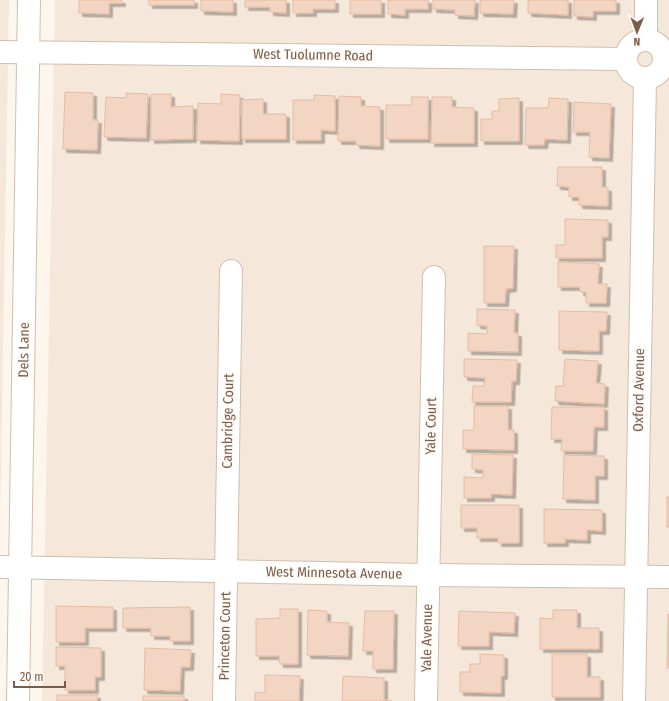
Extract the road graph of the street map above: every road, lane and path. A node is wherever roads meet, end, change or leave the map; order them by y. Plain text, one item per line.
1 (29, 0) edge
2 (646, 0) edge
3 (646, 40) junction
4 (0, 52) edge
5 (29, 52) junction
6 (626, 59) junction
7 (667, 59) edge
8 (645, 78) junction
9 (231, 271) dead end
10 (434, 276) dead end
11 (10, 567) edge
12 (226, 570) junction
13 (428, 575) junction
14 (636, 576) junction
15 (669, 577) edge
16 (18, 701) edge
17 (224, 701) edge
18 (426, 701) edge
19 (634, 701) edge

1 - 5 street, Dels Lane
2 - 3 street
3 - 6 street
3 - 7 street
4 - 5 street, West Tuolumne Road
5 - 6 street, West Tuolumne Road
5 - 11 street, Dels Lane
6 - 8 street
7 - 8 street
8 - 14 street, Oxford Avenue
9 - 12 street, Cambridge Court
10 - 13 street, Yale Court
11 - 12 street, West Minnesota Avenue
11 - 16 street, Dels Lane
12 - 13 street, West Minnesota Avenue
12 - 17 street, Princeton Court
13 - 14 street, West Minnesota Avenue
13 - 18 street, Yale Avenue
14 - 15 street, West Minnesota Avenue
14 - 19 street, Oxford Avenue

